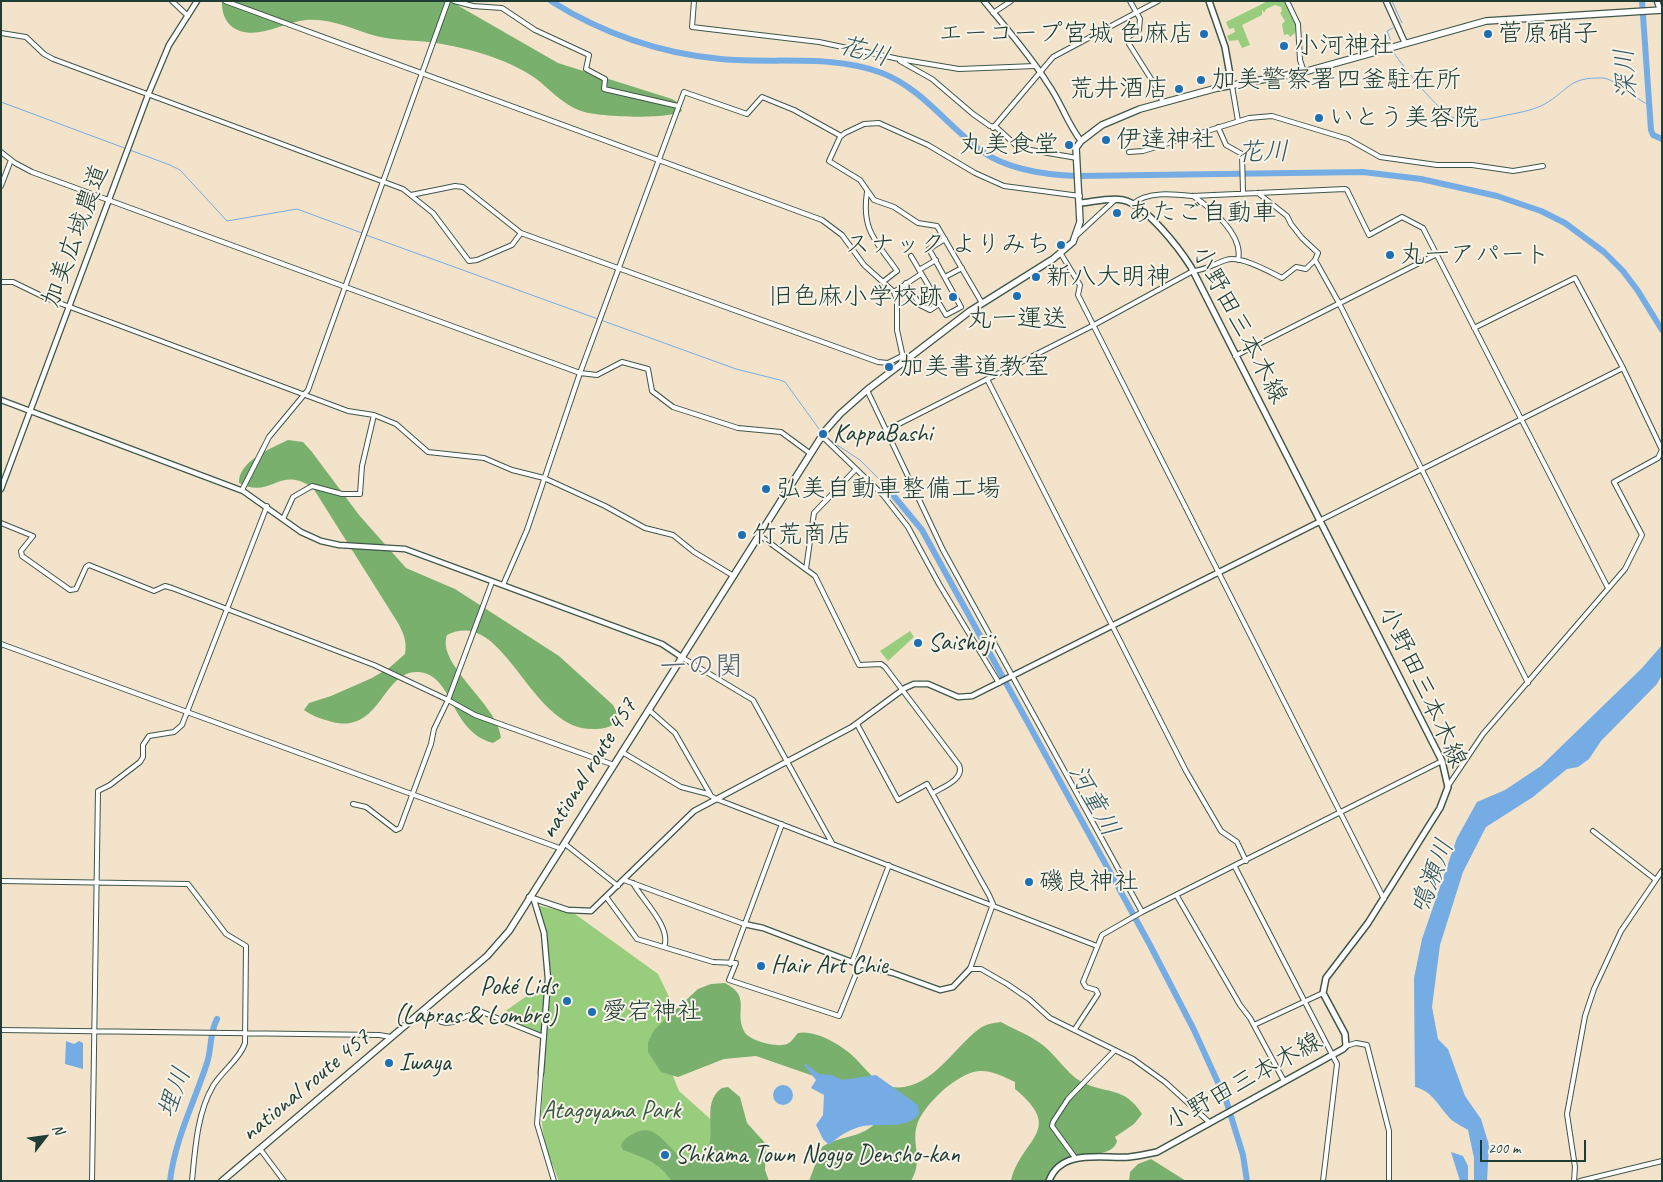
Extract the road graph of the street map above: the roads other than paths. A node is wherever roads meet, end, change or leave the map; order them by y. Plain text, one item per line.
1 (172, 1) edge
2 (197, 1) edge
3 (225, 1) edge
4 (448, 1) edge
5 (454, 1) edge
6 (694, 1) edge
7 (984, 1) edge
8 (1011, 1) edge
9 (1130, 1) edge
10 (1158, 1) edge
11 (1208, 1) edge
12 (1287, 1) edge
13 (1386, 1) edge
14 (1657, 1) edge
15 (1661, 10) edge
16 (1137, 12) junction
17 (993, 13) junction
18 (188, 16) junction
19 (1, 33) edge
20 (1405, 43) junction
21 (898, 60) junction
22 (1035, 66) junction
23 (1039, 71) junction
24 (1304, 72) junction
25 (423, 74) junction
26 (1232, 86) junction
27 (148, 94) junction
28 (1163, 103) junction
29 (678, 106) junction
30 (1238, 121) junction
31 (1218, 127) junction
32 (993, 128) junction
33 (841, 136) junction
34 (1081, 141) junction
35 (1, 152) edge
36 (1129, 152) dead end
37 (1077, 158) junction
38 (11, 160) junction
39 (658, 161) junction
40 (1543, 166) dead end
41 (384, 182) junction
42 (1, 186) edge
43 (1243, 191) junction
44 (867, 192) junction
45 (1258, 193) junction
46 (411, 195) junction
47 (1080, 196) junction
48 (1192, 196) junction
49 (1116, 199) junction
50 (108, 200) junction
51 (1080, 204) junction
52 (1133, 204) junction
53 (520, 233) junction
54 (1077, 235) junction
55 (945, 239) junction
56 (1060, 254) junction
57 (1436, 254) junction
58 (911, 256) dead end
59 (936, 260) junction
60 (1238, 260) junction
61 (1315, 260) junction
62 (962, 268) junction
63 (619, 269) junction
64 (1193, 271) junction
65 (920, 272) junction
66 (945, 278) junction
67 (884, 281) junction
68 (1, 282) edge
69 (906, 283) junction
70 (346, 288) junction
71 (894, 292) junction
72 (982, 303) junction
73 (1339, 303) junction
74 (939, 304) junction
75 (70, 306) junction
76 (953, 311) junction
77 (958, 320) junction
78 (1094, 325) junction
79 (1474, 328) junction
80 (1235, 356) junction
81 (903, 359) junction
82 (1623, 368) junction
83 (580, 373) junction
84 (987, 379) junction
85 (867, 390) junction
86 (306, 395) junction
87 (1, 400) edge
88 (31, 411) junction
89 (374, 415) junction
90 (1521, 419) junction
91 (887, 430) junction
92 (820, 438) junction
93 (811, 454) junction
94 (856, 469) junction
95 (1422, 470) junction
96 (544, 478) junction
97 (1, 489) edge
98 (242, 490) junction
99 (267, 506) junction
100 (283, 519) junction
101 (1319, 522) junction
102 (1, 523) edge
103 (758, 535) junction
104 (806, 569) junction
105 (1219, 573) junction
106 (732, 575) junction
107 (492, 582) junction
108 (503, 585) junction
109 (1608, 588) junction
110 (229, 608) junction
111 (1113, 626) junction
112 (1, 644) edge
113 (682, 658) junction
114 (1012, 676) junction
115 (1000, 683) junction
116 (1528, 683) junction
117 (902, 690) junction
118 (448, 700) junction
119 (649, 710) junction
120 (190, 711) junction
121 (857, 724) junction
122 (622, 752) junction
123 (1442, 761) junction
124 (787, 762) junction
125 (614, 765) junction
126 (1448, 787) junction
127 (933, 793) junction
128 (413, 794) junction
129 (711, 796) junction
130 (716, 799) junction
131 (353, 804) dead end
132 (1340, 813) junction
133 (782, 824) junction
134 (1593, 831) dead end
135 (832, 843) junction
136 (563, 846) junction
137 (1246, 861) junction
138 (889, 865) junction
139 (1236, 867) junction
140 (1662, 871) edge
141 (1, 880) edge
142 (624, 880) junction
143 (1656, 880) junction
144 (96, 882) junction
145 (633, 883) junction
146 (618, 886) junction
147 (1177, 896) junction
148 (532, 898) junction
149 (607, 898) junction
150 (1384, 898) junction
151 (993, 904) junction
152 (1142, 912) junction
153 (744, 924) junction
154 (1097, 946) junction
155 (664, 947) junction
156 (852, 962) junction
157 (730, 964) junction
158 (860, 964) junction
159 (970, 969) junction
160 (1323, 993) junction
161 (1304, 1001) junction
162 (423, 1010) junction
163 (1254, 1025) junction
164 (1075, 1029) junction
165 (1, 1030) edge
166 (93, 1031) junction
167 (245, 1034) junction
168 (393, 1037) junction
169 (544, 1037) junction
170 (1346, 1046) junction
171 (1115, 1050) junction
172 (1333, 1055) junction
173 (541, 1073) joint
174 (1284, 1081) junction
175 (1209, 1122) junction
176 (260, 1149) junction
177 (1076, 1159) junction
178 (1662, 1161) edge
179 (92, 1181) edge
180 (192, 1181) edge
181 (222, 1181) edge
182 (284, 1181) edge
183 (554, 1181) edge
184 (1049, 1181) edge
185 (1323, 1181) edge
186 (1389, 1181) edge
187 (1574, 1181) edge
188 (1580, 1181) edge

1 - 18 street
2 - 18 street, 加美広域農道
3 - 25 street
4 - 25 street
5 - 29 street
6 - 21 street
7 - 17 street
8 - 17 street
9 - 16 street
10 - 16 street
11 - 26 main road
12 - 24 street
13 - 20 street
14 - 15 street
15 - 20 highway
16 - 23 street
16 - 28 street
17 - 22 street
18 - 27 street, 加美広域農道
19 - 27 street
20 - 24 highway
21 - 22 street
21 - 32 street
22 - 23 street
23 - 32 street
23 - 34 street
24 - 26 highway
25 - 39 street
25 - 41 street
26 - 28 highway
26 - 30 street
27 - 41 street
27 - 50 street, 加美広域農道
28 - 34 highway
29 - 33 street
29 - 39 street
30 - 31 street
30 - 40 street
31 - 36 street
31 - 43 street
32 - 37 street
33 - 44 street
33 - 47 street
34 - 37 highway
35 - 38 street
37 - 47 highway
38 - 42 street
38 - 50 street
39 - 63 street
39 - 67 street
41 - 46 street
41 - 70 street
43 - 45 street
43 - 48 street
44 - 55 street
44 - 67 street
45 - 57 street
45 - 61 street
46 - 53 street
46 - 53 street
47 - 51 highway
48 - 52 street
48 - 60 street
49 - 51 main road, 小野田三本木線
49 - 52 main road, 小野田三本木線
49 - 54 street
50 - 70 street
50 - 75 street, 加美広域農道
51 - 54 highway
52 - 64 main road, 小野田三本木線
53 - 63 street
54 - 56 highway, national route 457
55 - 59 street
55 - 62 street
56 - 72 highway, national route 457
56 - 78 street
57 - 73 street
57 - 79 street
58 - 65 street
59 - 65 street
59 - 66 street
60 - 61 street
60 - 64 street
61 - 73 street
62 - 66 street
62 - 72 street
63 - 81 street
63 - 83 street
64 - 78 street
64 - 80 main road, 小野田三本木線
65 - 69 street
65 - 74 street
66 - 76 street
67 - 71 street
68 - 75 street
69 - 71 street
69 - 74 street
70 - 83 street
70 - 86 street
71 - 81 street
72 - 77 highway, national route 457
73 - 80 street
73 - 95 street
74 - 76 street
75 - 86 street
75 - 88 street, 加美広域農道
76 - 77 street
77 - 81 highway, national route 457
78 - 84 street
78 - 105 street
79 - 82 street
79 - 90 street
80 - 101 main road, 小野田三本木線
81 - 85 highway, national route 457
82 - 90 street
82 - 109 street
83 - 93 street
83 - 96 street
84 - 91 street
84 - 111 street
85 - 91 street
85 - 92 highway, national route 457
86 - 89 street
86 - 98 street
87 - 88 street
88 - 97 street, 加美広域農道
88 - 98 street
89 - 96 street
89 - 100 street
90 - 95 street
90 - 109 street
91 - 114 street
92 - 93 highway, national route 457
92 - 94 street
93 - 103 highway, national route 457
94 - 104 street
94 - 115 street
95 - 101 street
95 - 116 street
96 - 106 street
96 - 108 street
98 - 99 street
99 - 100 street
99 - 110 street
100 - 107 street
101 - 105 street
101 - 123 main road, 小野田三本木線
102 - 110 street
103 - 104 street
103 - 106 highway, national route 457
104 - 117 street
105 - 111 street
105 - 132 street
106 - 113 highway, national route 457
107 - 108 street
107 - 118 street
108 - 113 street
109 - 116 street
110 - 118 street
110 - 120 street
111 - 114 street
111 - 137 street
112 - 120 street
113 - 119 highway, national route 457
113 - 124 street
114 - 115 street
114 - 152 street
115 - 117 street
116 - 126 street
117 - 121 street
117 - 127 street
118 - 125 street
118 - 128 street
119 - 122 highway, national route 457
119 - 129 street
120 - 128 street
120 - 144 street
121 - 124 street
121 - 127 street
122 - 125 highway, national route 457
122 - 129 street
123 - 126 main road, 小野田三本木線
123 - 132 street
124 - 130 street
124 - 135 street
125 - 136 highway, national route 457
126 - 150 main road, 小野田三本木線
127 - 151 street
128 - 131 street
128 - 136 street
129 - 130 street
130 - 133 street
130 - 142 street
132 - 137 street
132 - 150 street
133 - 135 street
133 - 153 street
134 - 143 street
135 - 138 street
136 - 146 street
136 - 148 highway, national route 457
137 - 139 street
138 - 151 street
138 - 156 street
139 - 147 street
139 - 161 street
140 - 143 street
141 - 144 street
142 - 145 street
142 - 146 street
143 - 187 street
144 - 166 street
144 - 167 street
145 - 153 street
145 - 155 street
146 - 149 street
147 - 152 street
147 - 163 street
148 - 149 street
148 - 162 highway, national route 457
148 - 169 street
149 - 155 street
150 - 160 main road, 小野田三本木線
151 - 154 street
151 - 159 street
152 - 154 street
153 - 156 street
153 - 157 street
154 - 164 street
155 - 157 street
156 - 158 street
157 - 158 street
158 - 159 street
159 - 164 street
160 - 161 street
160 - 170 main road, 小野田三本木線
161 - 163 street
161 - 172 street
162 - 168 highway, national route 457
162 - 169 street
163 - 174 street
164 - 171 street
165 - 166 street
166 - 167 street
166 - 179 street
167 - 168 street
167 - 180 street
168 - 176 highway, national route 457
169 - 173 street
170 - 172 main road, 小野田三本木線
170 - 186 street
171 - 175 street
171 - 177 street
172 - 174 main road, 小野田三本木線
172 - 185 street
173 - 183 street
174 - 175 main road, 小野田三本木線
175 - 177 main road, 小野田三本木線
176 - 181 highway, national route 457
176 - 182 street
177 - 184 main road, 小野田三本木線
178 - 188 street

